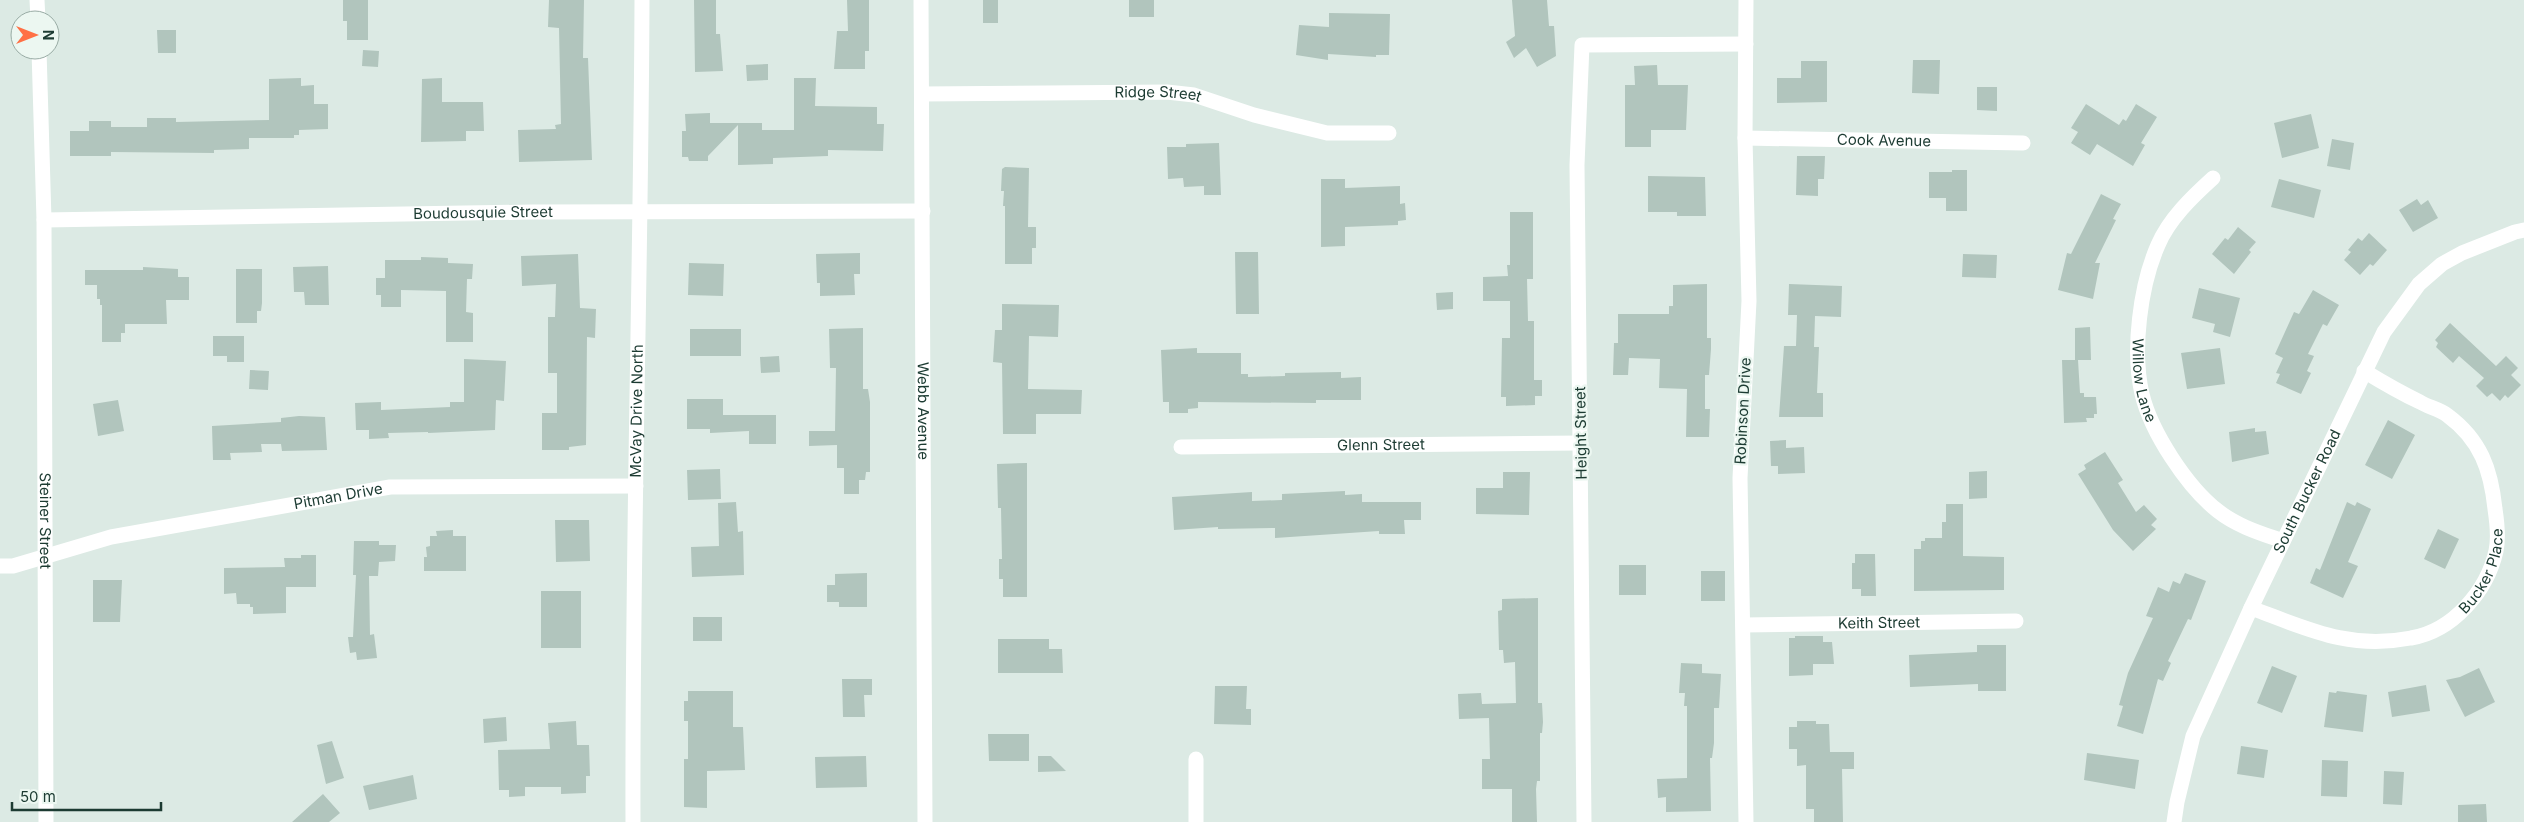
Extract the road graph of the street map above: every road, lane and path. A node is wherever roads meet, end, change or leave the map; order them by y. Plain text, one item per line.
1 (642, 0) edge
2 (920, 0) edge
3 (1746, 0) edge
4 (1746, 44) junction
5 (39, 60) edge
6 (922, 94) junction
7 (1390, 133) dead end
8 (1745, 138) junction
9 (2023, 143) dead end
10 (2213, 178) dead end
11 (923, 211) junction
12 (641, 212) junction
13 (44, 220) junction
14 (2524, 230) edge
15 (2364, 371) junction
16 (1581, 443) junction
17 (1181, 447) dead end
18 (636, 486) junction
19 (2282, 542) junction
20 (46, 556) junction
21 (0, 566) edge
22 (2251, 608) junction
23 (2016, 621) dead end
24 (1743, 625) junction
25 (1196, 759) dead end
26 (46, 822) edge
27 (633, 822) edge
28 (925, 822) edge
29 (1196, 822) edge
30 (1584, 822) edge
31 (1746, 822) edge
32 (2174, 822) edge

1 - 12 street, McVay Drive North
2 - 6 street, Webb Avenue
3 - 4 street, Robinson Drive
4 - 8 street, Robinson Drive
4 - 16 street, Height Street
5 - 13 street, Steiner Street
6 - 7 street, Ridge Street
6 - 11 street, Webb Avenue
8 - 9 street, Cook Avenue
8 - 24 street, Robinson Drive
10 - 19 street, Willow Lane
11 - 12 street, Boudousquie Street
11 - 28 street, Webb Avenue
12 - 13 street, Boudousquie Street
12 - 18 street, McVay Drive North
13 - 20 street, Steiner Street
14 - 15 street, South Bucker Road
15 - 19 street, South Bucker Road
15 - 22 street, Bucker Place
16 - 17 street, Glenn Street
16 - 30 street, Height Street
18 - 20 street, Pitman Drive
18 - 27 street, McVay Drive North
19 - 22 street, South Bucker Road
20 - 21 street, Pitman Drive
20 - 26 street, Steiner Street
22 - 32 street, South Bucker Road
23 - 24 street, Keith Street
24 - 31 street, Robinson Drive
25 - 29 street

